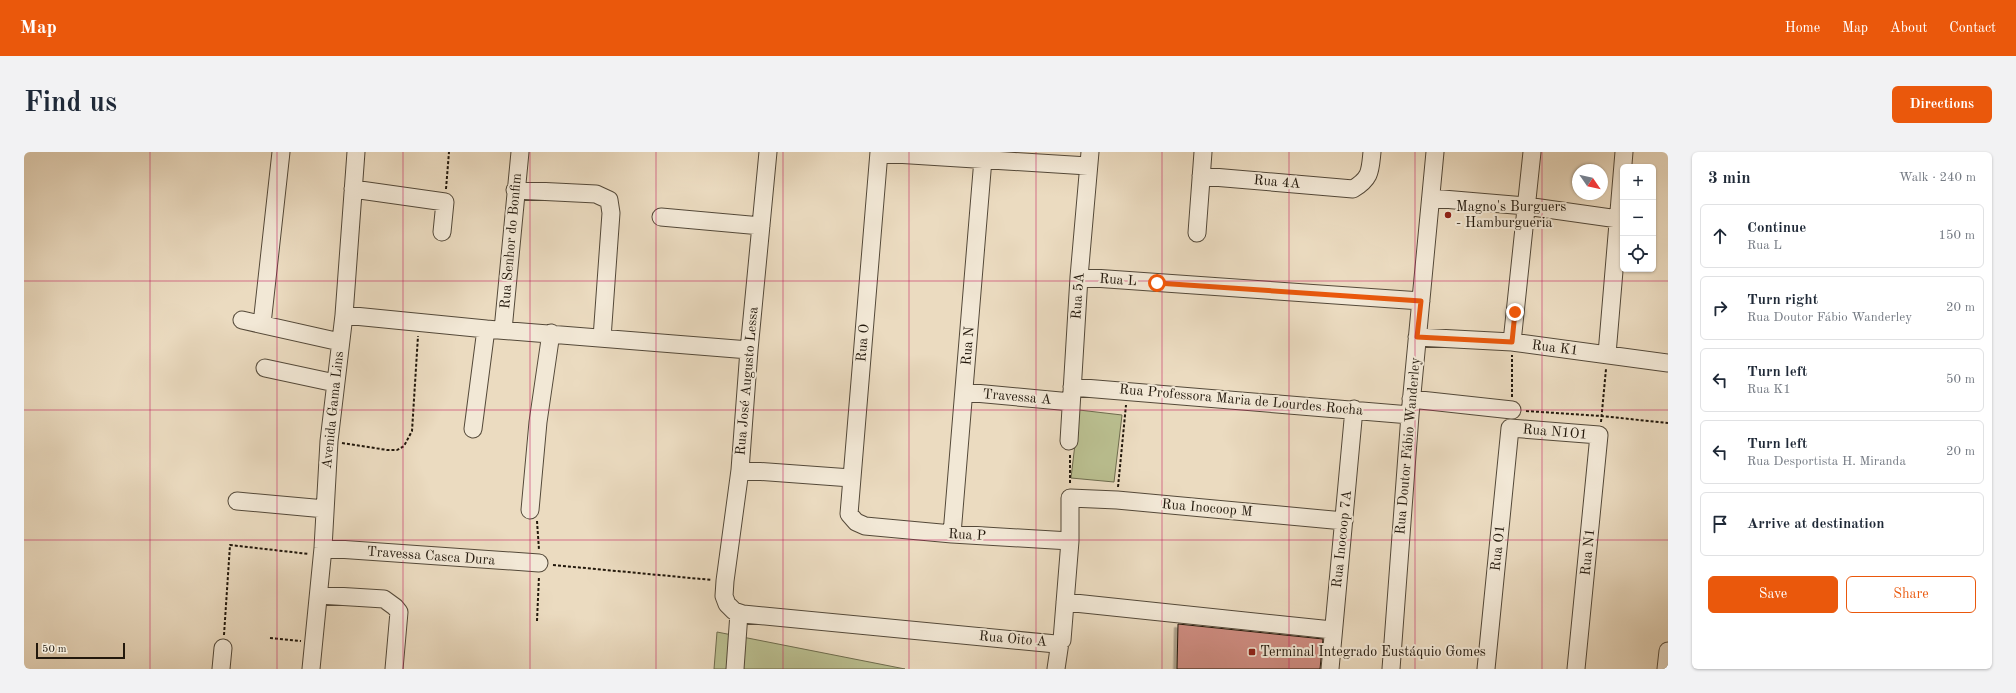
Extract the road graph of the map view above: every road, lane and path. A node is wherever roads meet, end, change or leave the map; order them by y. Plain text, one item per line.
1 (281, 152) edge
2 (356, 152) edge
3 (449, 152) edge
4 (520, 152) edge
5 (768, 152) edge
6 (879, 152) edge
7 (1203, 152) edge
8 (1372, 152) edge
9 (1435, 152) edge
10 (1532, 152) edge
11 (1624, 152) edge
12 (983, 159) junction
13 (1089, 159) edge
14 (1201, 176) junction
15 (353, 189) junction
16 (515, 190) junction
17 (1430, 198) junction
18 (445, 202) junction
19 (1526, 206) junction
20 (661, 217) dead end
21 (1618, 219) junction
22 (761, 226) junction
23 (442, 232) dead end
24 (1197, 233) dead end
25 (1079, 278) junction
26 (1421, 301) junction
27 (344, 315) junction
28 (242, 320) dead end
29 (419, 322) junction
30 (262, 324) junction
31 (486, 329) junction
32 (503, 330) junction
33 (551, 333) junction
34 (1417, 337) junction
35 (602, 338) junction
36 (340, 342) junction
37 (1512, 342) junction
38 (749, 350) junction
39 (1607, 354) junction
40 (1668, 363) edge
41 (265, 368) dead end
42 (335, 383) junction
43 (1128, 391) junction
44 (964, 392) junction
45 (1072, 394) junction
46 (1411, 407) junction
47 (1354, 409) junction
48 (1512, 410) junction
49 (1601, 416) junction
50 (1668, 423) edge
51 (1510, 428) joint
52 (473, 429) dead end
53 (1599, 435) junction
54 (1069, 440) joint
55 (329, 441) junction
56 (740, 470) junction
57 (851, 478) junction
58 (1070, 498) junction
59 (1117, 500) junction
60 (237, 501) dead end
61 (325, 510) junction
62 (530, 510) dead end
63 (1344, 521) junction
64 (865, 526) joint
65 (952, 534) junction
66 (1070, 540) junction
67 (322, 552) junction
68 (539, 563) joint
69 (725, 581) junction
70 (319, 595) junction
71 (1065, 602) junction
72 (735, 610) junction
73 (1332, 630) junction
74 (270, 638) dead end
75 (313, 642) junction
76 (1060, 642) junction
77 (223, 648) joint
78 (1668, 651) edge
79 (221, 669) edge
80 (311, 669) edge
81 (394, 669) edge
82 (735, 669) edge
83 (1056, 669) edge
84 (1330, 669) edge
85 (1391, 669) edge
86 (1486, 669) edge
87 (1576, 669) edge
88 (1666, 669) edge

1 - 30 street
2 - 15 street, Avenida Gama Lins
3 - 18 path
4 - 16 street, Rua Senhor do Bonfim
5 - 22 street, Rua José Augusto Lessa
6 - 12 street
6 - 57 street, Rua O
7 - 14 street
8 - 14 street, Rua 4A
9 - 17 street, Rua Doutor Fábio Wanderley
10 - 19 street
11 - 21 street
12 - 13 street
12 - 44 street, Rua N
13 - 25 street, Rua 5A
14 - 24 street
15 - 18 street
15 - 27 street, Avenida Gama Lins
16 - 32 street, Rua Senhor do Bonfim
16 - 35 street
17 - 19 street
17 - 26 street, Rua Doutor Fábio Wanderley
18 - 23 street
19 - 21 street
19 - 37 street
20 - 22 street
21 - 39 street
22 - 38 street, Rua José Augusto Lessa
25 - 26 street, Rua L
25 - 45 street, Rua 5A
26 - 34 street, Rua Doutor Fábio Wanderley
27 - 29 street
27 - 36 street, Avenida Gama Lins
28 - 30 street
29 - 31 street
29 - 55 path
30 - 36 street
31 - 32 street
31 - 52 street
32 - 33 street
33 - 35 street
33 - 62 street
34 - 37 street, Rua K1
34 - 46 street, Rua Doutor Fábio Wanderley
35 - 38 street
36 - 42 street, Avenida Gama Lins
37 - 39 street, Rua K1
37 - 48 path
38 - 56 street, Rua José Augusto Lessa
39 - 40 street, Rua K1
39 - 49 path
41 - 42 street
42 - 55 street, Avenida Gama Lins
43 - 45 street, Rua Professora Maria de Lourdes Rocha
43 - 47 street, Rua Professora Maria de Lourdes Rocha
43 - 59 path
44 - 45 street, Travessa A
44 - 65 street, Rua N
45 - 54 street, Rua 5A
46 - 47 street, Rua Professora Maria de Lourdes Rocha
46 - 48 street, Rua Professora Maria de Lourdes Rocha
46 - 85 street, Rua Doutor Fábio Wanderley
47 - 63 street, Rua Inocoop 7A
48 - 49 path
49 - 50 path
49 - 53 path
51 - 53 street, Rua N1O1
51 - 86 street, Rua O1
53 - 87 street, Rua N1
54 - 58 path
55 - 61 street, Avenida Gama Lins
56 - 57 street
56 - 69 street, Rua José Augusto Lessa
57 - 64 street, Rua O
58 - 59 street, Rua Inocoop M
58 - 66 street
59 - 63 street, Rua Inocoop M
60 - 61 street
61 - 67 street, Avenida Gama Lins
63 - 73 street, Rua Inocoop 7A
64 - 65 street, Rua P
65 - 66 street, Rua P
66 - 71 street, Rua Oito A
67 - 68 street, Travessa Casca Dura
67 - 70 street, Avenida Gama Lins
67 - 77 path
68 - 69 path
69 - 72 street, Rua José Augusto Lessa
70 - 75 street, Avenida Gama Lins
70 - 81 street
71 - 73 street
71 - 76 street, Rua Oito A
72 - 76 street, Rua Oito A
72 - 82 street
73 - 84 street, Rua Inocoop 7A
74 - 75 path
75 - 80 street, Avenida Gama Lins
76 - 83 street
77 - 79 street
78 - 88 street

